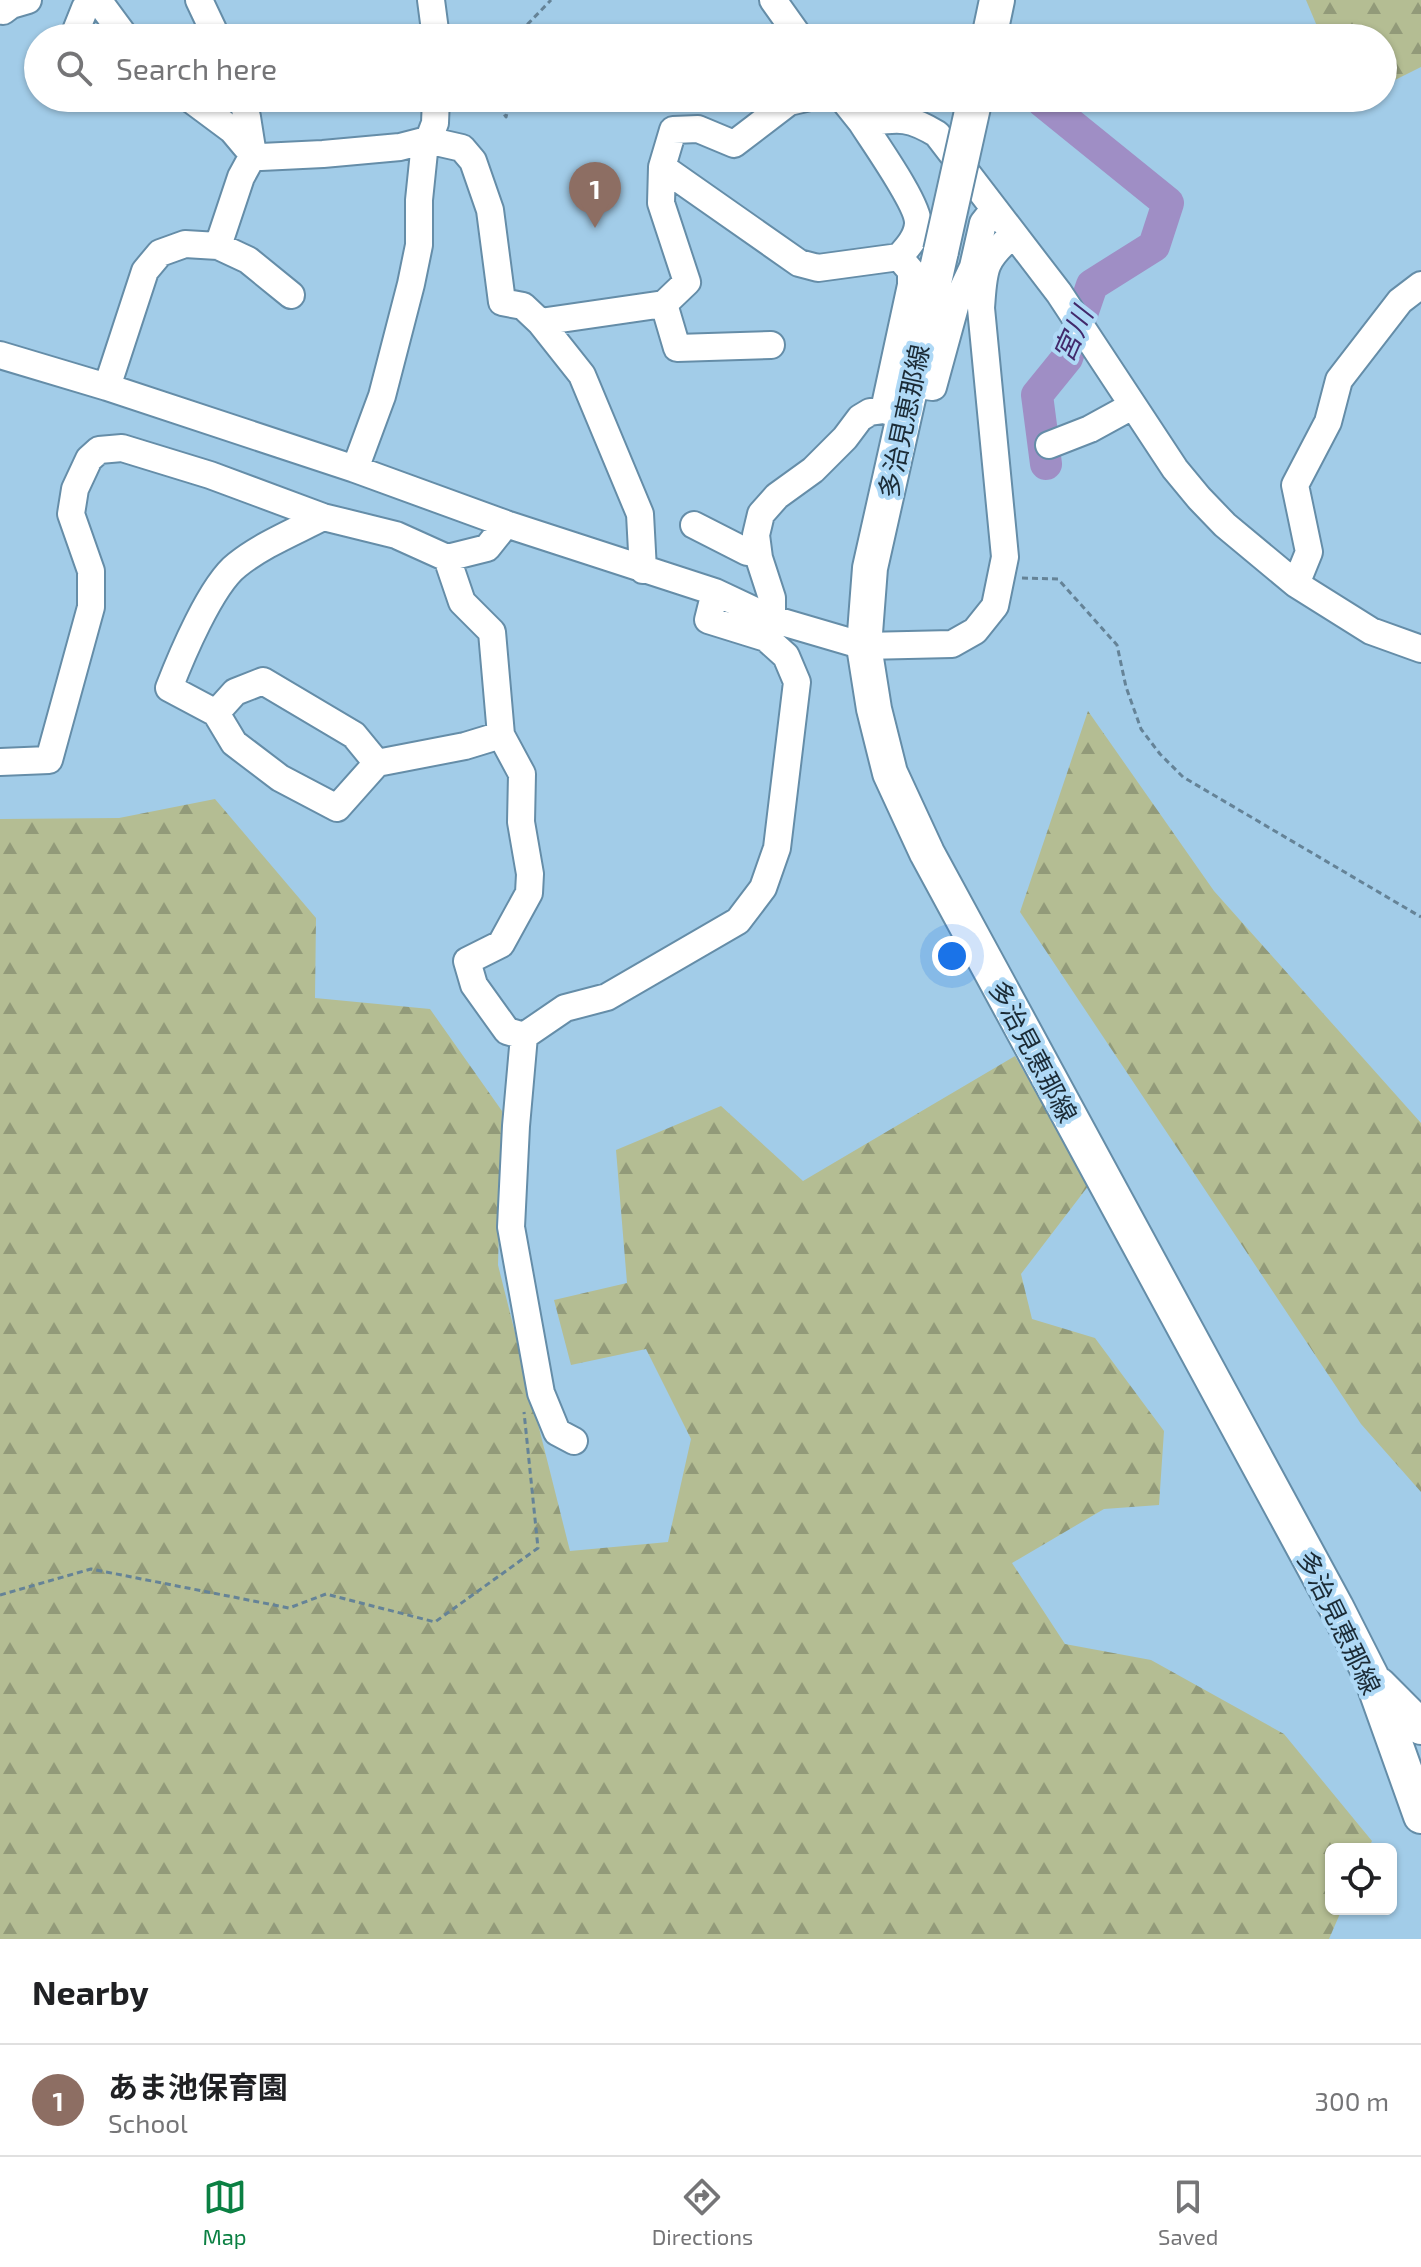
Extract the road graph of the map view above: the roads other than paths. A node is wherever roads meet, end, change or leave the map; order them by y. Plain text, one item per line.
1 (28, 0) edge
2 (96, 0) edge
3 (199, 0) edge
4 (431, 0) edge
5 (773, 0) edge
6 (997, 0) edge
7 (3, 11) dead end
8 (79, 24) edge
9 (115, 24) edge
10 (210, 24) edge
11 (434, 24) edge
12 (790, 24) edge
13 (992, 24) edge
14 (208, 112) edge
15 (246, 112) edge
16 (435, 112) edge
17 (776, 112) edge
18 (853, 112) edge
19 (972, 112) edge
20 (862, 123) junction
21 (427, 140) junction
22 (253, 155) junction
23 (662, 167) junction
24 (994, 209) junction
25 (1013, 235) junction
26 (218, 246) junction
27 (899, 257) junction
28 (1421, 285) edge
29 (291, 295) dead end
30 (664, 304) junction
31 (540, 322) junction
32 (771, 345) dead end
33 (0, 355) edge
34 (107, 387) junction
35 (900, 403) junction
36 (1132, 406) junction
37 (1049, 445) dead end
38 (355, 469) junction
39 (323, 517) junction
40 (506, 524) junction
41 (694, 525) dead end
42 (758, 552) junction
43 (447, 558) junction
44 (643, 570) junction
45 (1296, 584) junction
46 (715, 592) junction
47 (772, 619) junction
48 (864, 646) junction
49 (1421, 649) edge
50 (216, 713) junction
51 (501, 735) junction
52 (0, 762) edge
53 (377, 763) junction
54 (524, 1036) junction
55 (574, 1441) dead end
56 (1371, 1676) junction
57 (1421, 1727) edge
58 (1414, 1767) edge
59 (1421, 1816) edge

1 - 7 street
2 - 8 street
2 - 9 street
3 - 10 street
4 - 11 street
5 - 12 street
6 - 13 main road
14 - 22 street
15 - 22 street
16 - 21 street
17 - 23 street
18 - 20 street
19 - 35 main road, 多治見恵那線, bridge
20 - 24 street
20 - 27 street
21 - 22 street
21 - 31 street
21 - 38 street
22 - 26 street
23 - 27 street
23 - 30 street
24 - 25 street
24 - 35 street
25 - 36 street
25 - 48 street
26 - 29 street
26 - 34 street
27 - 35 street
28 - 45 street
30 - 31 street
30 - 32 street
31 - 44 street
33 - 34 street
34 - 38 street
35 - 42 street
35 - 48 main road, 多治見恵那線
36 - 37 street
36 - 45 street
38 - 40 street
39 - 43 street
39 - 50 street
39 - 52 street
40 - 43 street
40 - 44 street
41 - 42 street
42 - 47 street
43 - 51 street
44 - 46 street
45 - 49 street
46 - 47 street
46 - 54 street
47 - 48 street
48 - 56 main road, 多治見恵那線
50 - 53 street
50 - 53 street
51 - 53 street
51 - 54 street
54 - 55 street
56 - 57 main road
56 - 58 main road, 多治見恵那線
58 - 59 main road, 多治見恵那線

